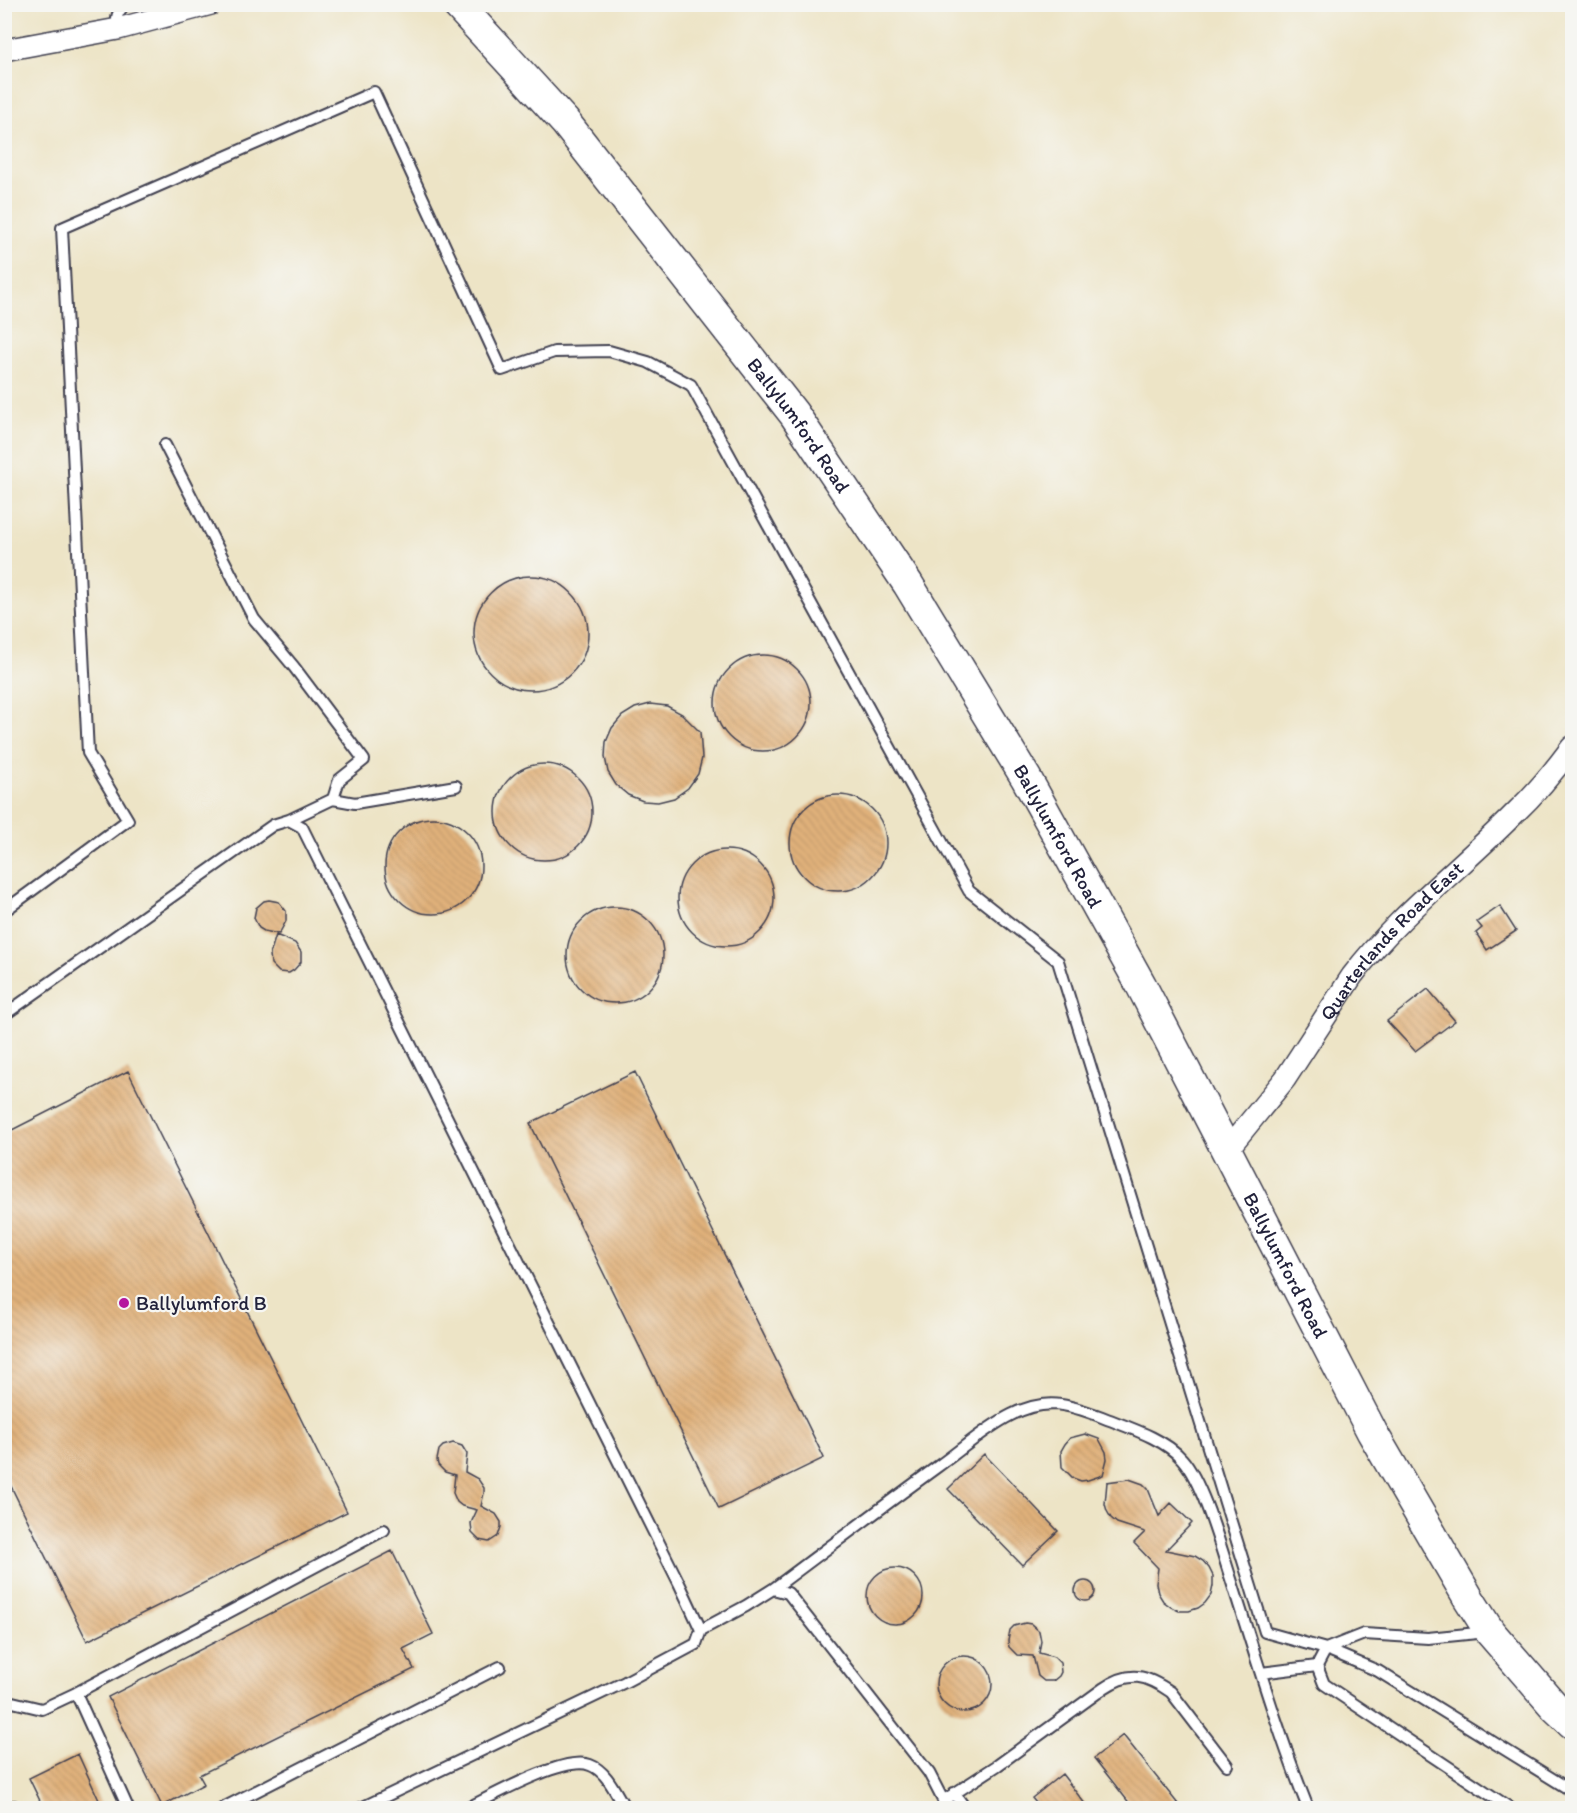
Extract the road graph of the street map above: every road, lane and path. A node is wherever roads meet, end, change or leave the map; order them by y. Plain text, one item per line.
1 (126, 4) edge
2 (211, 4) edge
3 (457, 4) edge
4 (118, 29) junction
5 (4, 50) edge
6 (165, 445) dead end
7 (1572, 747) edge
8 (456, 786) dead end
9 (333, 799) junction
10 (289, 820) junction
11 (4, 911) edge
12 (4, 1015) edge
13 (1227, 1150) junction
14 (384, 1530) dead end
15 (773, 1589) junction
16 (701, 1630) junction
17 (1490, 1632) junction
18 (1326, 1648) junction
19 (1317, 1666) junction
20 (500, 1667) dead end
21 (1261, 1673) junction
22 (76, 1693) junction
23 (4, 1700) edge
24 (1572, 1723) edge
25 (1227, 1765) dead end
26 (1572, 1791) edge
27 (954, 1793) junction
28 (945, 1805) edge
29 (128, 1809) edge
30 (223, 1809) edge
31 (361, 1809) edge
32 (468, 1809) edge
33 (625, 1809) edge
34 (965, 1809) edge
35 (1308, 1809) edge
36 (1510, 1809) edge

1 - 4 lane
2 - 4 street
3 - 13 main road, Ballylumford Road
4 - 5 street
6 - 9 lane
7 - 13 street, Quarterlands Road East
8 - 9 lane
9 - 10 lane
10 - 12 lane
10 - 16 lane
11 - 18 lane
13 - 17 main road, Ballylumford Road
14 - 22 lane
15 - 16 lane
15 - 21 lane
15 - 28 lane
16 - 31 lane
17 - 18 lane
17 - 24 main road, Ballylumford Road
18 - 19 lane
18 - 26 lane
19 - 21 lane
19 - 36 lane
20 - 30 lane
21 - 35 lane
22 - 23 lane
22 - 29 lane
25 - 27 lane
27 - 28 lane
27 - 34 lane
32 - 33 lane

